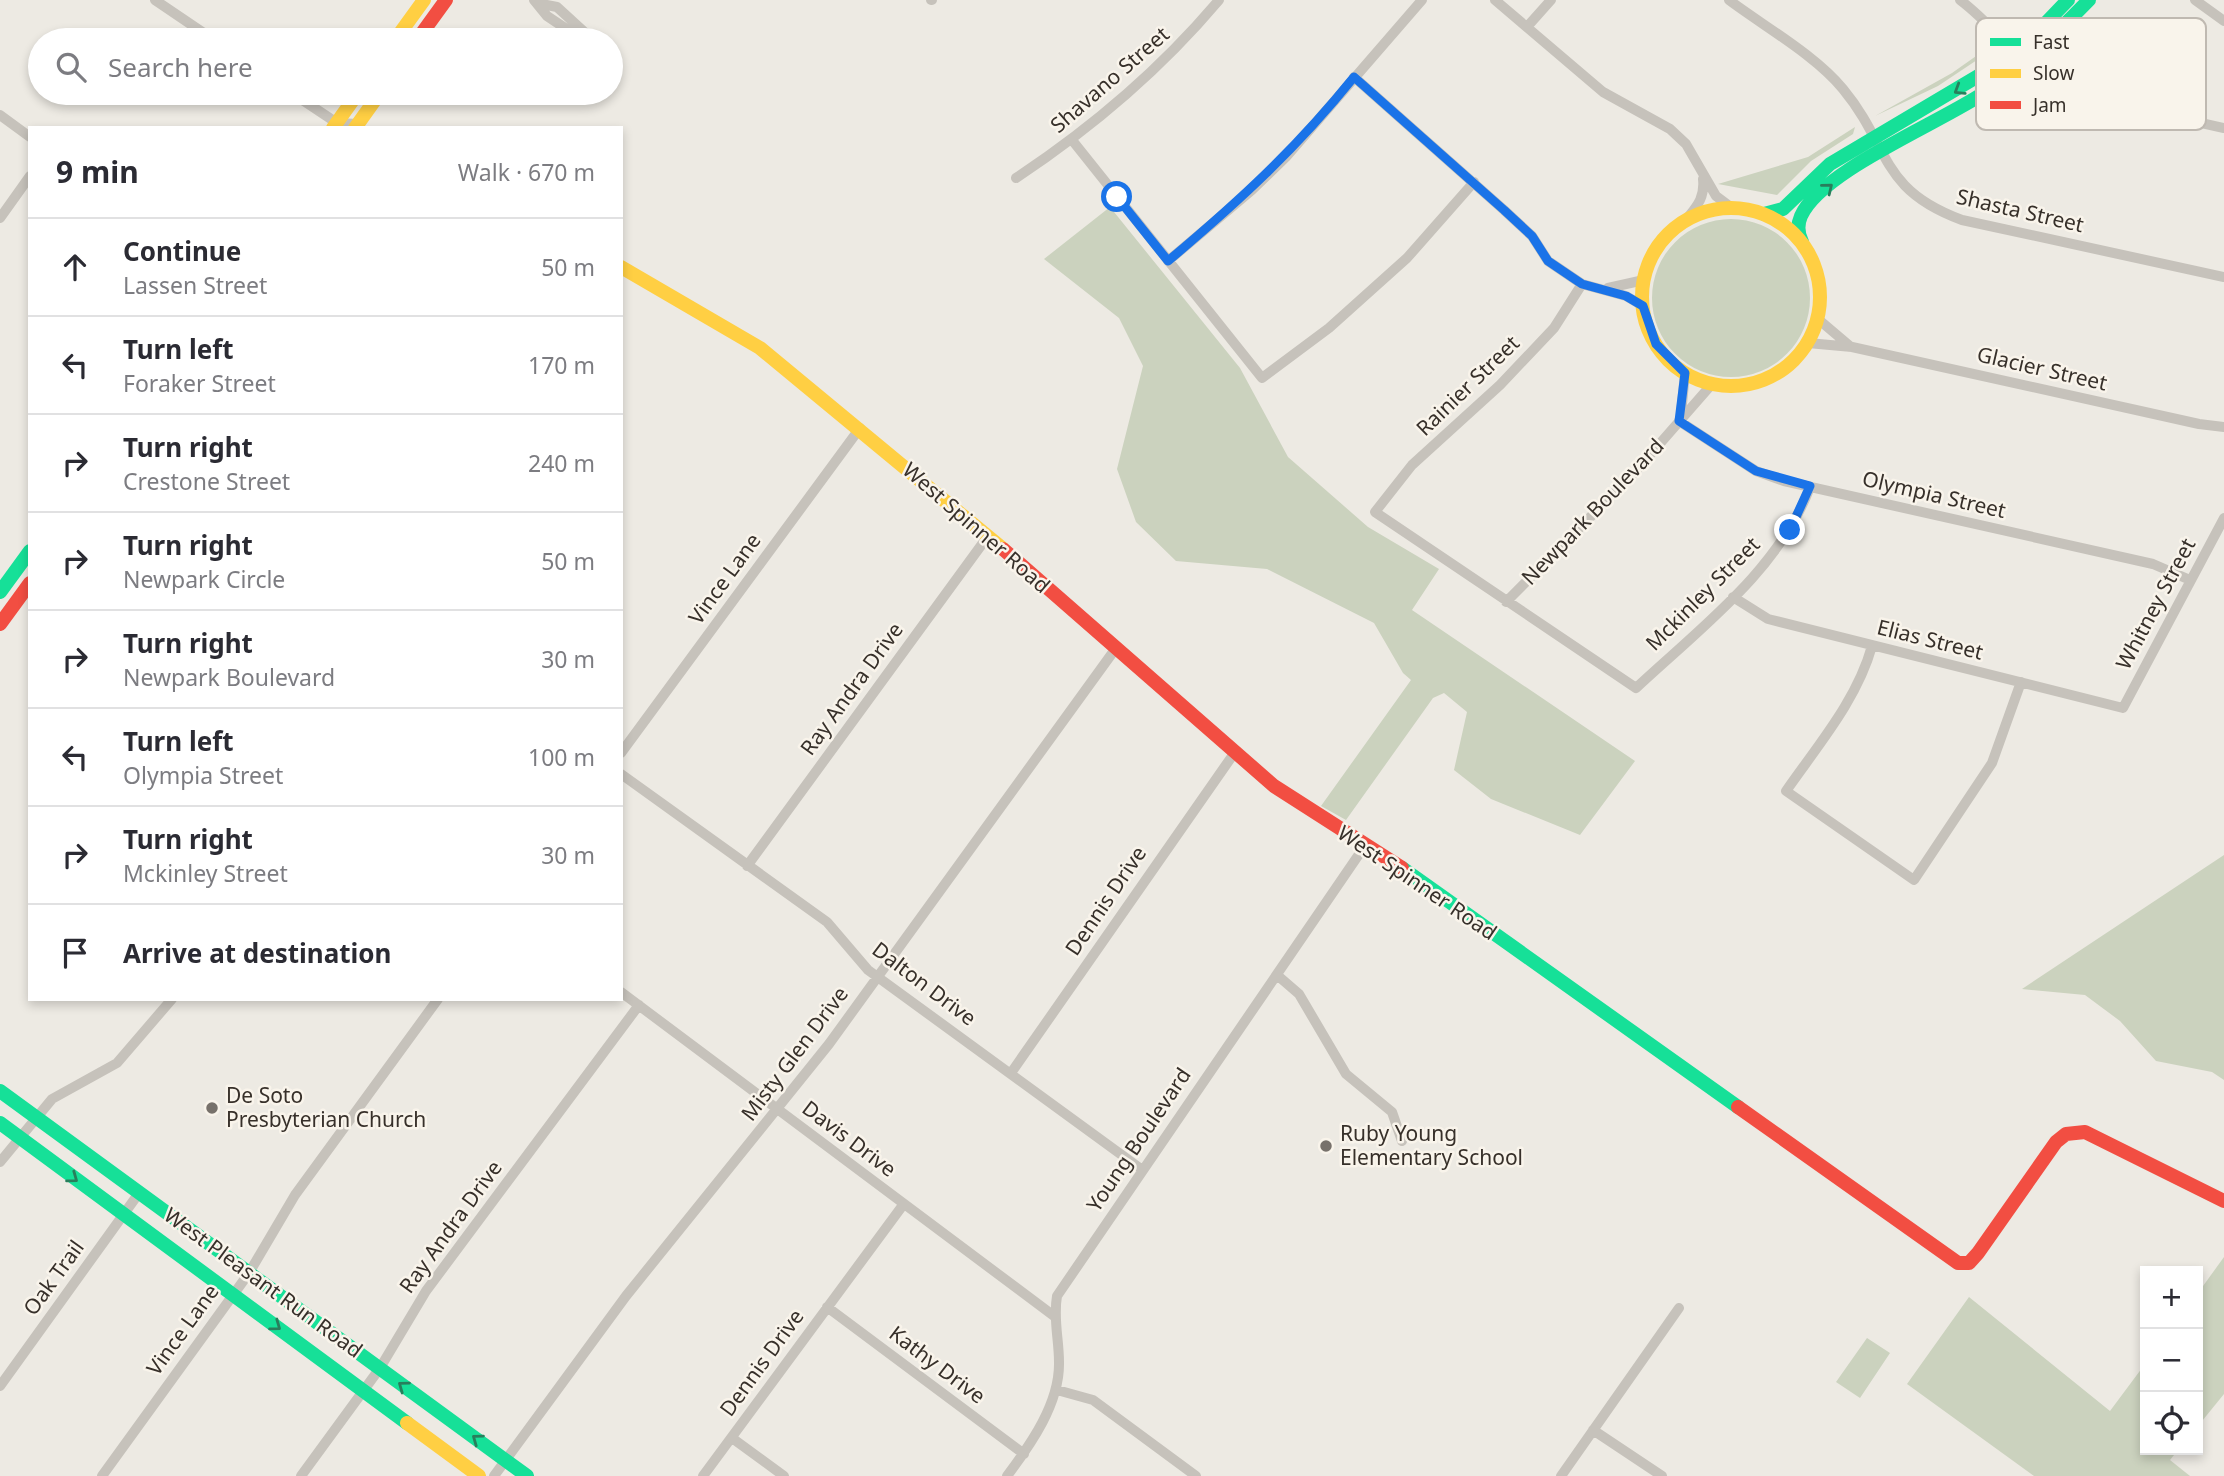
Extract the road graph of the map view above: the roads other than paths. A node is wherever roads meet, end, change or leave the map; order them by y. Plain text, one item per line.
1 (155, 0) edge
2 (424, 0) edge
3 (446, 0) edge
4 (1219, 0) edge
5 (1422, 0) edge
6 (1495, 0) edge
7 (1552, 0) edge
8 (1729, 0) edge
9 (1960, 0) edge
10 (2068, 0) edge
11 (2089, 0) edge
12 (2195, 0) edge
13 (535, 1) edge
14 (1984, 18) edge
15 (2049, 18) edge
16 (2071, 18) edge
17 (2224, 21) edge
18 (1527, 27) junction
19 (196, 28) edge
20 (404, 28) edge
21 (426, 28) edge
22 (565, 28) edge
23 (580, 28) edge
24 (1354, 77) junction
25 (1976, 80) edge
26 (1976, 98) edge
27 (308, 105) edge
28 (349, 105) edge
29 (373, 105) edge
30 (1919, 114) junction
31 (0, 115) edge
32 (2206, 124) edge
33 (335, 125) edge
34 (360, 126) edge
35 (1927, 128) junction
36 (2224, 128) edge
37 (28, 136) edge
38 (1874, 139) junction
39 (1072, 140) junction
40 (1882, 153) junction
41 (1702, 175) junction
42 (1016, 178) dead end
43 (28, 179) edge
44 (1474, 183) junction
45 (1732, 208) junction
46 (1764, 214) junction
47 (0, 218) edge
48 (1686, 220) junction
49 (1803, 244) junction
50 (1168, 261) junction
51 (623, 268) edge
52 (2224, 277) edge
53 (1644, 280) junction
54 (1582, 284) junction
55 (1604, 289) junction
56 (1643, 306) junction
57 (1818, 319) junction
58 (1808, 342) junction
59 (1852, 347) junction
60 (1685, 373) junction
61 (1712, 384) junction
62 (1679, 421) junction
63 (2224, 427) edge
64 (860, 428) junction
65 (1810, 486) junction
66 (2224, 518) edge
67 (988, 536) junction
68 (28, 554) edge
69 (2190, 580) junction
70 (28, 586) edge
71 (0, 592) edge
72 (1733, 597) junction
73 (1506, 602) junction
74 (0, 624) edge
75 (1872, 646) junction
76 (1116, 648) junction
77 (2021, 682) junction
78 (2123, 708) joint
79 (623, 750) edge
80 (1235, 752) junction
81 (623, 775) edge
82 (1364, 847) junction
83 (747, 866) junction
84 (1277, 975) junction
85 (877, 976) junction
86 (623, 993) edge
87 (170, 1001) edge
88 (437, 1001) edge
89 (639, 1005) junction
90 (1011, 1073) junction
91 (0, 1091) edge
92 (777, 1109) junction
93 (36, 1117) junction
94 (0, 1123) edge
95 (19, 1137) junction
96 (1402, 1140) dead end
97 (0, 1162) edge
98 (1141, 1169) junction
99 (139, 1193) junction
100 (2224, 1201) edge
101 (903, 1205) junction
102 (124, 1214) junction
103 (249, 1273) junction
104 (232, 1295) junction
105 (827, 1307) junction
106 (1679, 1308) dead end
107 (1054, 1316) junction
108 (380, 1368) junction
109 (0, 1386) edge
110 (1057, 1390) junction
111 (363, 1391) junction
112 (1592, 1430) junction
113 (732, 1438) junction
114 (1024, 1454) junction
115 (506, 1461) junction
116 (102, 1476) edge
117 (302, 1476) edge
118 (478, 1476) edge
119 (494, 1476) edge
120 (527, 1476) edge
121 (703, 1476) edge
122 (784, 1476) edge
123 (1007, 1476) edge
124 (1196, 1476) edge
125 (1561, 1476) edge
126 (1662, 1476) edge

1 - 19 street
2 - 20 street
3 - 21 street
4 - 39 street, Shavano Street
5 - 24 street
6 - 18 street
7 - 18 street
8 - 38 street, Shasta Street
9 - 14 street
10 - 15 street
11 - 16 street
12 - 17 street
13 - 22 street
13 - 23 street
18 - 41 street
24 - 44 street
24 - 50 street
25 -> 30 street
26 - 35 street
27 - 33 street
28 - 33 street
29 - 34 street
30 - 35 street
30 - 38 street
31 - 37 street
32 - 36 street
33 - 34 street
35 - 40 street
38 - 40 street, Shasta Street
38 - 46 street
39 - 42 street, Shavano Street
39 - 50 street
49 -> 40 street
40 - 52 street, Shasta Street
41 - 45 street
41 - 48 street
43 - 47 street
44 - 50 street
44 - 54 street
45 - 46 street
45 - 48 street
46 - 49 street
48 - 53 street
49 - 57 street
51 - 64 street, West Spinner Road
53 - 55 street
53 - 56 street
54 - 55 street
54 - 73 street, Rainier Street
55 - 56 street
56 - 60 street
57 - 58 street
57 - 59 street, Glacier Street
58 - 59 street, Glacier Street
58 - 61 street
59 - 63 street, Glacier Street
60 - 61 street
60 - 62 street, Newpark Boulevard
61 - 62 street, Newpark Boulevard
62 - 65 street, Olympia Street
62 - 73 street, Newpark Boulevard
64 - 67 street, West Spinner Road
64 - 79 street, Vince Lane
65 - 69 street, Olympia Street
65 - 72 street, Mckinley Street
66 - 69 street, Whitney Street
67 - 76 street, West Spinner Road
67 - 83 street, Ray Andra Drive
68 - 71 street
69 - 78 street, Whitney Street
70 - 74 street
72 - 73 street, Mckinley Street
72 - 75 street, Elias Street
75 - 77 street, Elias Street
75 - 77 street
76 - 80 street, West Spinner Road
76 - 85 street, Misty Glen Drive
77 - 78 street, Elias Street
80 - 82 street, West Spinner Road
80 - 90 street, Dennis Drive
81 - 83 street, Dalton Drive
82 - 84 street, Young Boulevard
82 - 100 street, West Spinner Road
83 - 85 street, Dalton Drive
84 - 96 street
84 - 98 street, Young Boulevard
85 - 90 street, Dalton Drive
85 - 92 street, Misty Glen Drive
86 - 89 street, Davis Drive
87 - 93 street
88 - 103 street, Vince Lane
89 - 92 street, Davis Drive
89 - 108 street, Ray Andra Drive
90 - 98 street, Dalton Drive
91 - 93 street, West Pleasant Run Road
92 - 101 street, Davis Drive
92 - 115 street, Misty Glen Drive
93 - 95 street
93 - 99 street, West Pleasant Run Road
94 - 95 street, West Pleasant Run Road
95 - 97 street
95 -> 102 street, West Pleasant Run Road
98 - 107 street, Young Boulevard
99 - 102 street, Oak Trail
99 - 103 street, West Pleasant Run Road
101 - 105 street, Dennis Drive
101 - 107 street, Davis Drive
102 - 104 street, West Pleasant Run Road
102 - 109 street, Oak Trail
103 - 104 street, Vince Lane
103 - 108 street, West Pleasant Run Road
104 -> 111 street, West Pleasant Run Road
104 - 116 street, Vince Lane
105 - 113 street, Dennis Drive
105 - 114 street, Kathy Drive
106 - 112 street
107 - 110 street, Young Boulevard
108 - 111 street, Ray Andra Drive
115 -> 108 street, West Pleasant Run Road
110 - 114 street, Young Boulevard
110 - 124 street
111 - 117 street, Ray Andra Drive
111 - 118 street, West Pleasant Run Road
112 - 125 street
112 - 126 street
113 - 121 street, Dennis Drive
113 - 122 street
114 - 123 street, Young Boulevard
115 - 119 street, Misty Glen Drive
115 - 120 street, West Pleasant Run Road

